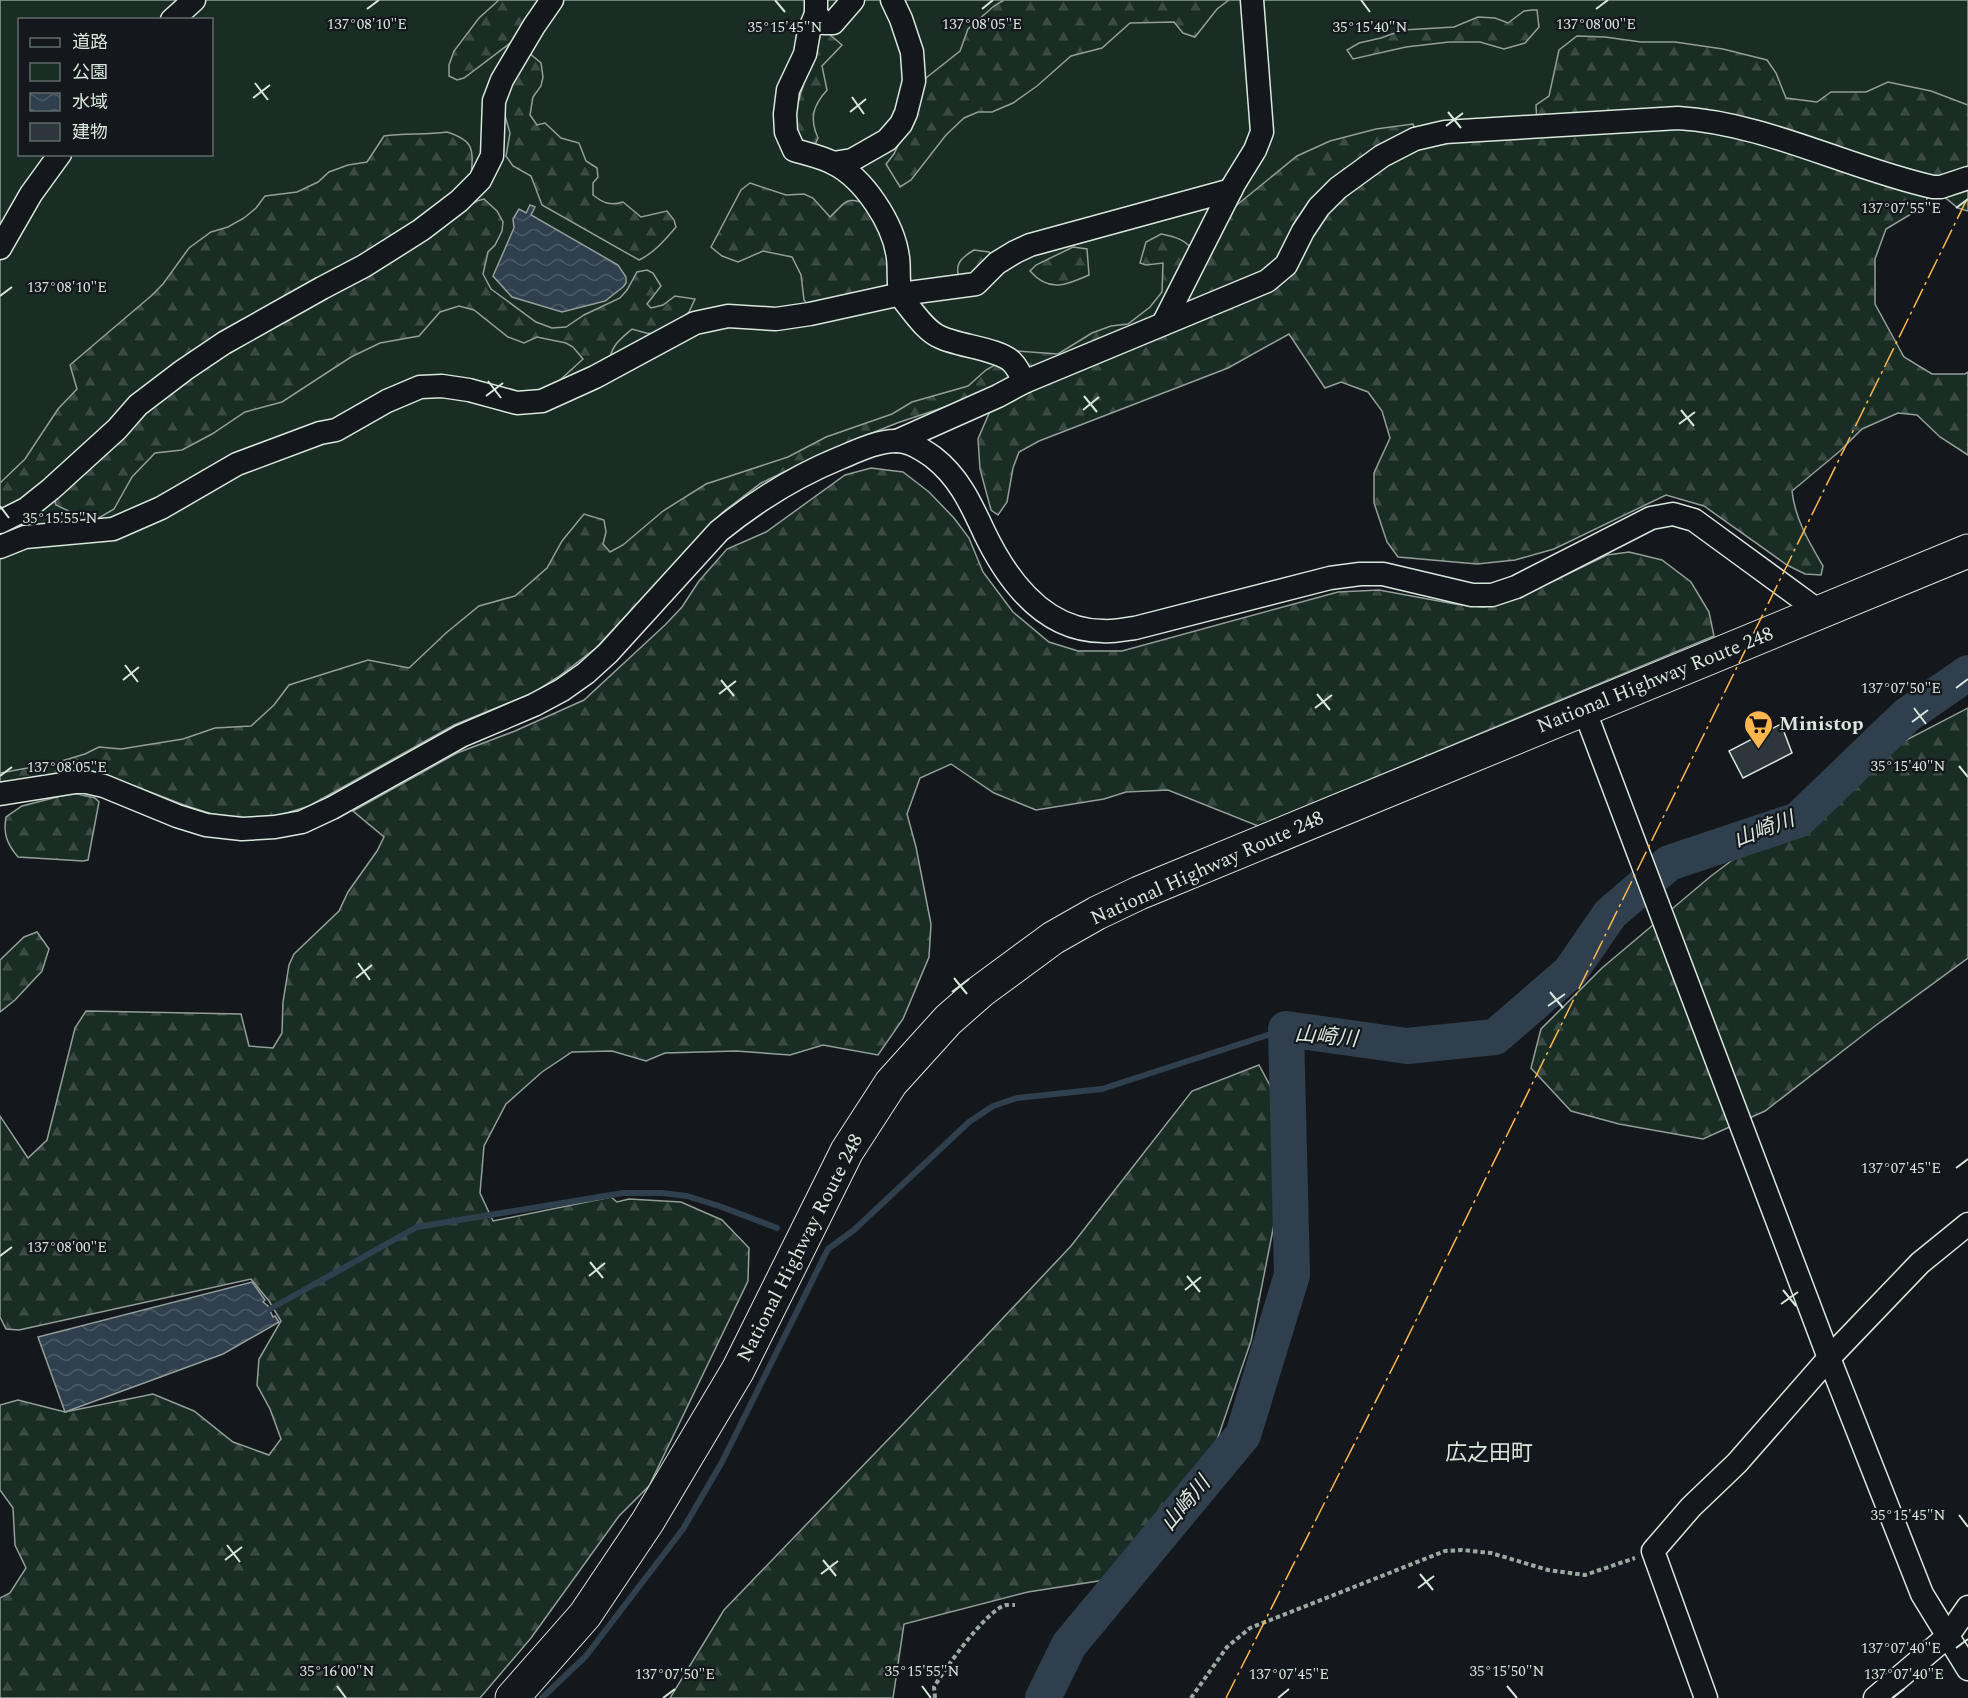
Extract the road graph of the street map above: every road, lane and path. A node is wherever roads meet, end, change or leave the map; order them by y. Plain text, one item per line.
1 (194, 0) edge
2 (552, 0) edge
3 (853, 0) edge
4 (892, 0) edge
5 (1252, 0) edge
6 (816, 7) edge
7 (174, 18) edge
8 (59, 156) edge
9 (833, 162) junction
10 (1968, 177) edge
11 (1231, 190) junction
12 (0, 248) edge
13 (901, 294) junction
14 (1163, 324) junction
15 (1024, 382) junction
16 (897, 441) junction
17 (0, 522) edge
18 (0, 547) edge
19 (1968, 551) edge
20 (1820, 612) junction
21 (1584, 709) junction
22 (0, 794) edge
23 (1968, 1224) edge
24 (1829, 1358) junction
25 (1653, 1551) junction
26 (1015, 1605) dead end
27 (1968, 1607) edge
28 (1947, 1637) junction
29 (1968, 1669) edge
30 (512, 1698) edge
31 (935, 1698) edge
32 (1191, 1698) edge
33 (1706, 1698) edge
34 (1875, 1698) edge

1 - 7 street
2 - 17 street
3 - 6 street
4 - 9 street
5 - 11 street
6 - 9 street
8 - 12 street
9 - 13 street
10 - 14 street
11 - 13 street
11 - 14 street
13 - 15 street
13 - 18 street
14 - 15 street
15 - 16 street
16 - 20 street
16 - 22 street
19 - 20 highway, National Highway Route 248
20 - 21 highway, National Highway Route 248
21 - 24 street
21 - 30 highway, National Highway Route 248
23 - 24 street
24 - 25 street
24 - 28 street
25 - 32 path
25 - 33 street
26 - 31 path
27 - 28 street
28 - 29 street
28 - 34 street

